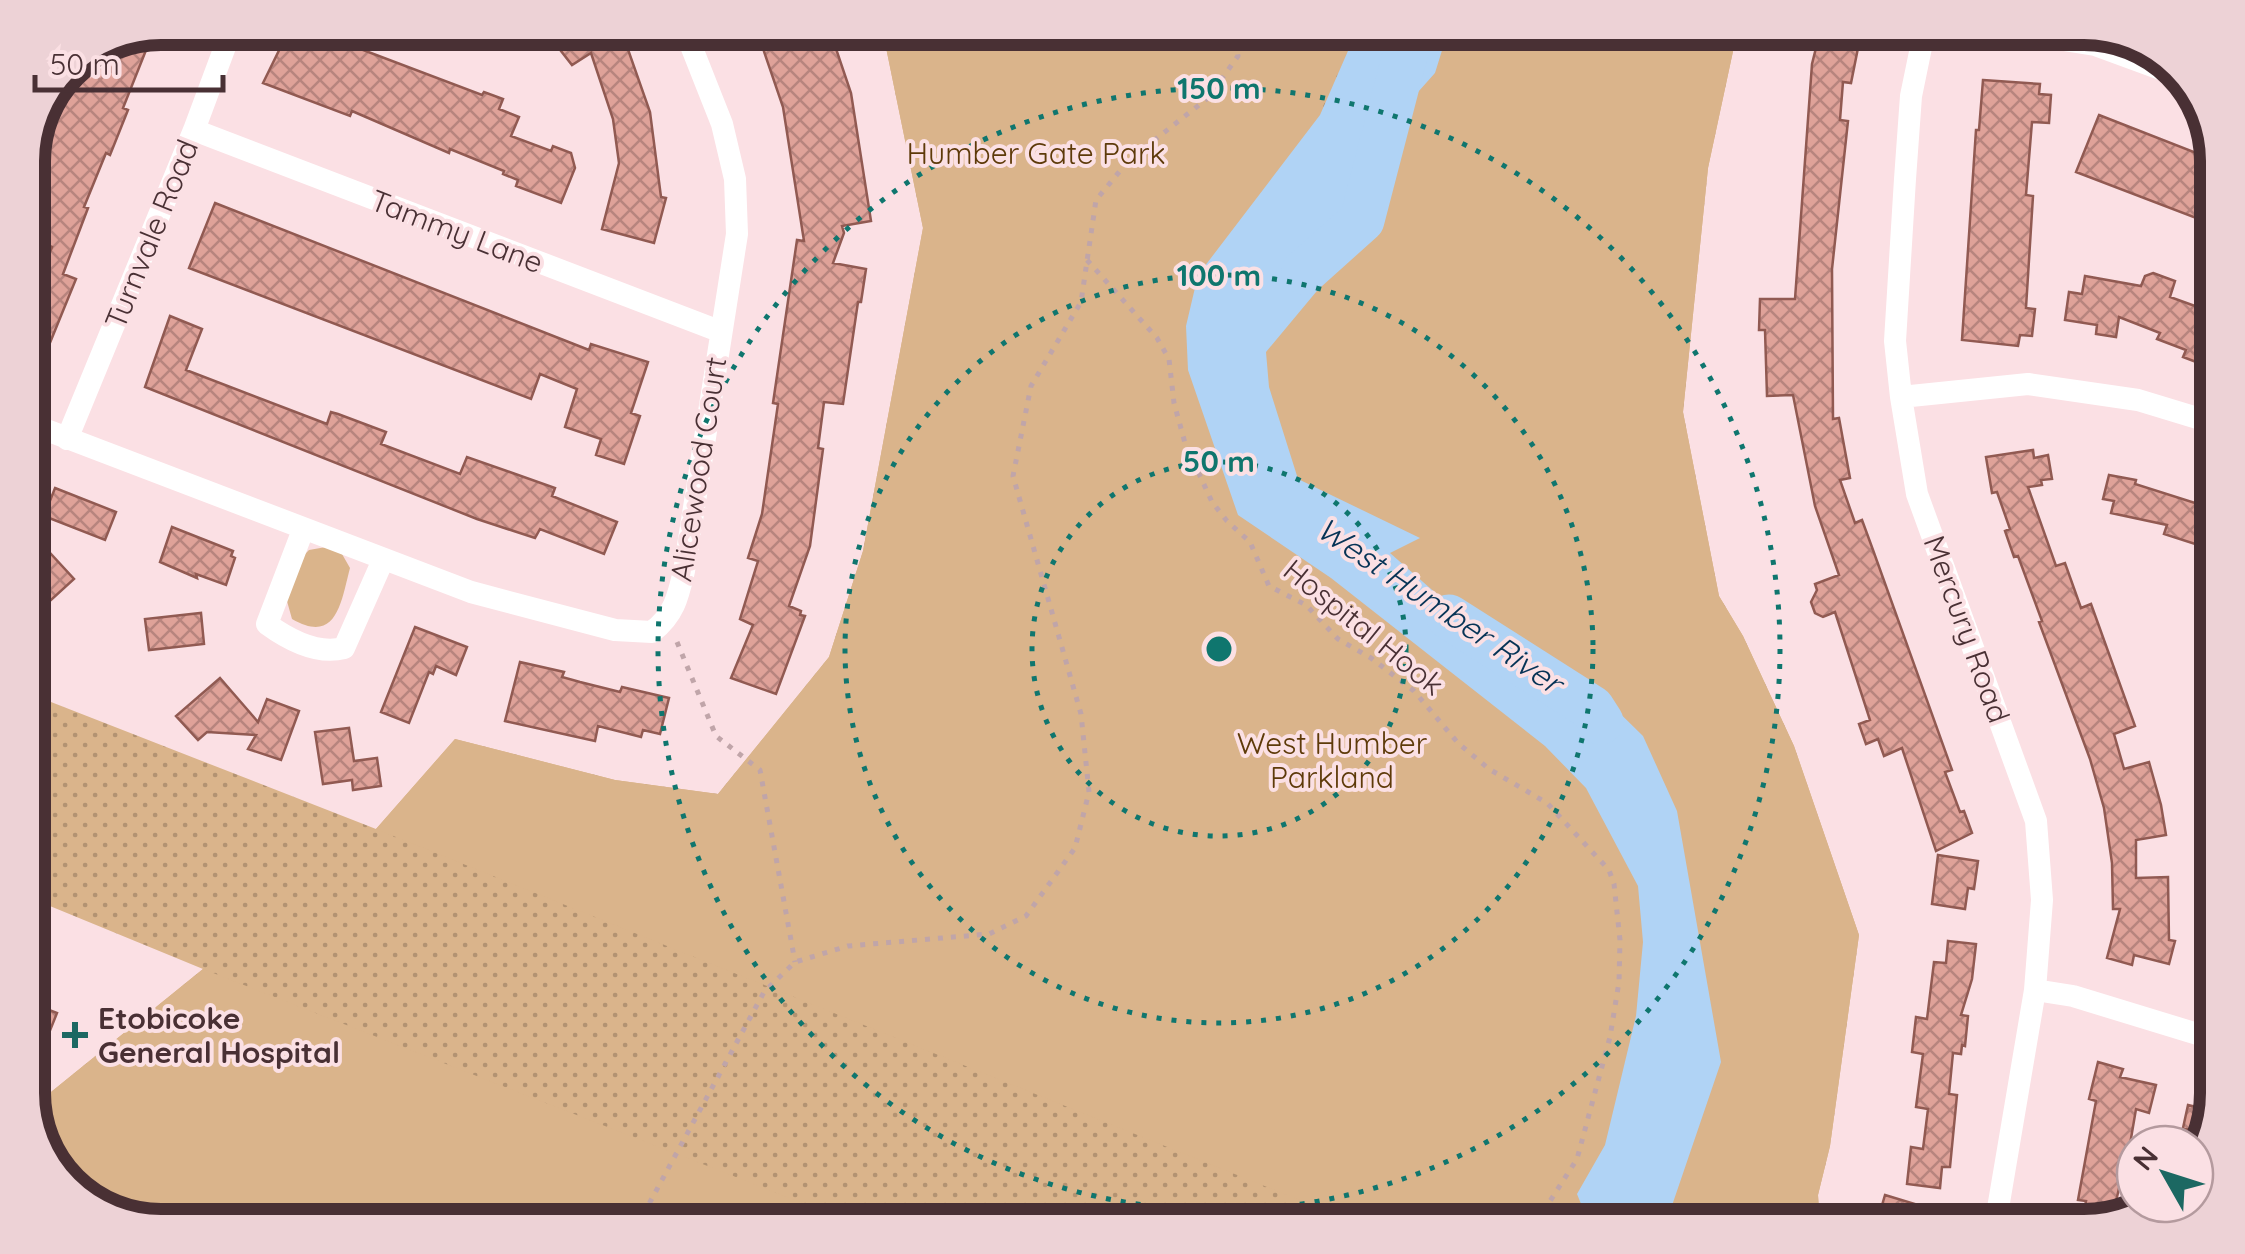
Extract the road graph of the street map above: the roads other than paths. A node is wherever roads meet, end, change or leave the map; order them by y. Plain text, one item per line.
1 (226, 45) edge
2 (691, 45) edge
3 (1922, 45) edge
4 (2102, 47) edge
5 (2145, 63) edge
6 (194, 130) junction
7 (719, 331) junction
8 (1901, 397) junction
9 (2200, 419) edge
10 (45, 430) edge
11 (67, 439) junction
12 (304, 530) junction
13 (383, 560) junction
14 (2035, 990) junction
15 (2200, 1035) edge
16 (1998, 1209) edge

1 - 6 street, Turnvale Road
2 - 7 street, Alicewood Court
3 - 8 street, Mercury Road
4 - 5 street
6 - 7 street, Tammy Lane
6 - 11 street, Turnvale Road
7 - 13 street, Alicewood Court
8 - 9 street
8 - 14 street, Mercury Road
10 - 11 street, Alicewood Court
11 - 12 street, Alicewood Court
12 - 13 street, Alicewood Court
12 - 13 street
14 - 15 street
14 - 16 street, Mercury Road

